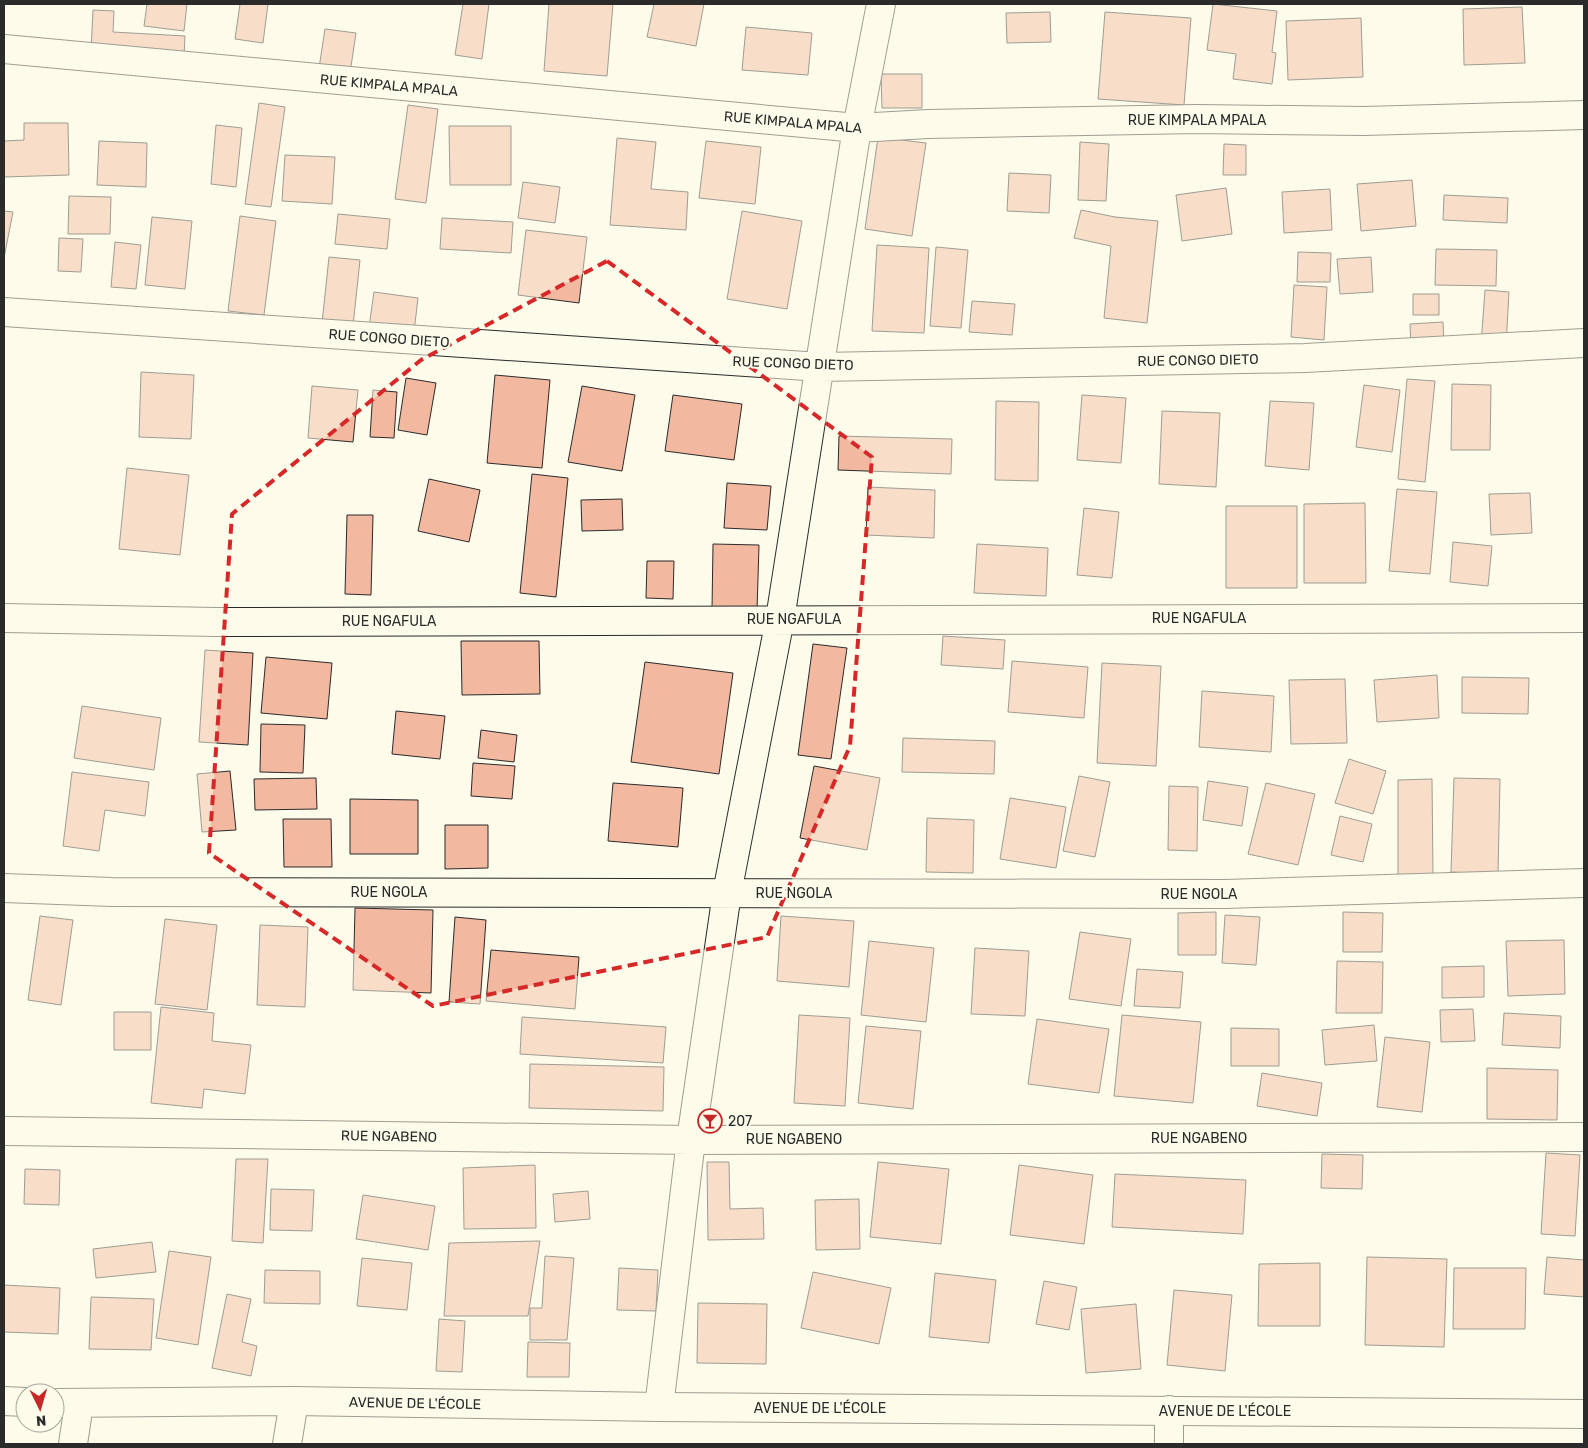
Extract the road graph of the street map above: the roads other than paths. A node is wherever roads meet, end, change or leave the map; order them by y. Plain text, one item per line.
1 (881, 4) edge
2 (4, 49) edge
3 (1584, 115) edge
4 (857, 128) junction
5 (4, 312) edge
6 (1584, 343) edge
7 (820, 367) junction
8 (4, 618) edge
9 (1584, 618) edge
10 (780, 619) junction
11 (1584, 884) edge
12 (4, 888) edge
13 (728, 893) junction
14 (4, 1131) edge
15 (1584, 1137) edge
16 (691, 1140) junction
17 (294, 1401) junction
18 (67, 1403) edge
19 (659, 1407) junction
20 (1169, 1410) junction
21 (1584, 1414) edge
22 (73, 1444) edge
23 (288, 1444) edge
24 (1169, 1444) edge

1 - 4 street
2 - 4 street, RUE KIMPALA MPALA
3 - 4 street, RUE KIMPALA MPALA
4 - 7 street
5 - 7 street, RUE CONGO DIETO
6 - 7 street, RUE CONGO DIETO
7 - 10 street
8 - 10 street, RUE NGAFULA
9 - 10 street, RUE NGAFULA
10 - 13 street
11 - 13 street, RUE NGOLA
12 - 13 street, RUE NGOLA
13 - 16 street
14 - 16 street, RUE NGABENO
15 - 16 street, RUE NGABENO
16 - 19 street
17 - 18 street, AVENUE DE L'ÉCOLE
17 - 19 street, AVENUE DE L'ÉCOLE
17 - 23 street
18 - 22 street
19 - 20 street, AVENUE DE L'ÉCOLE
20 - 21 street, AVENUE DE L'ÉCOLE
20 - 24 street

